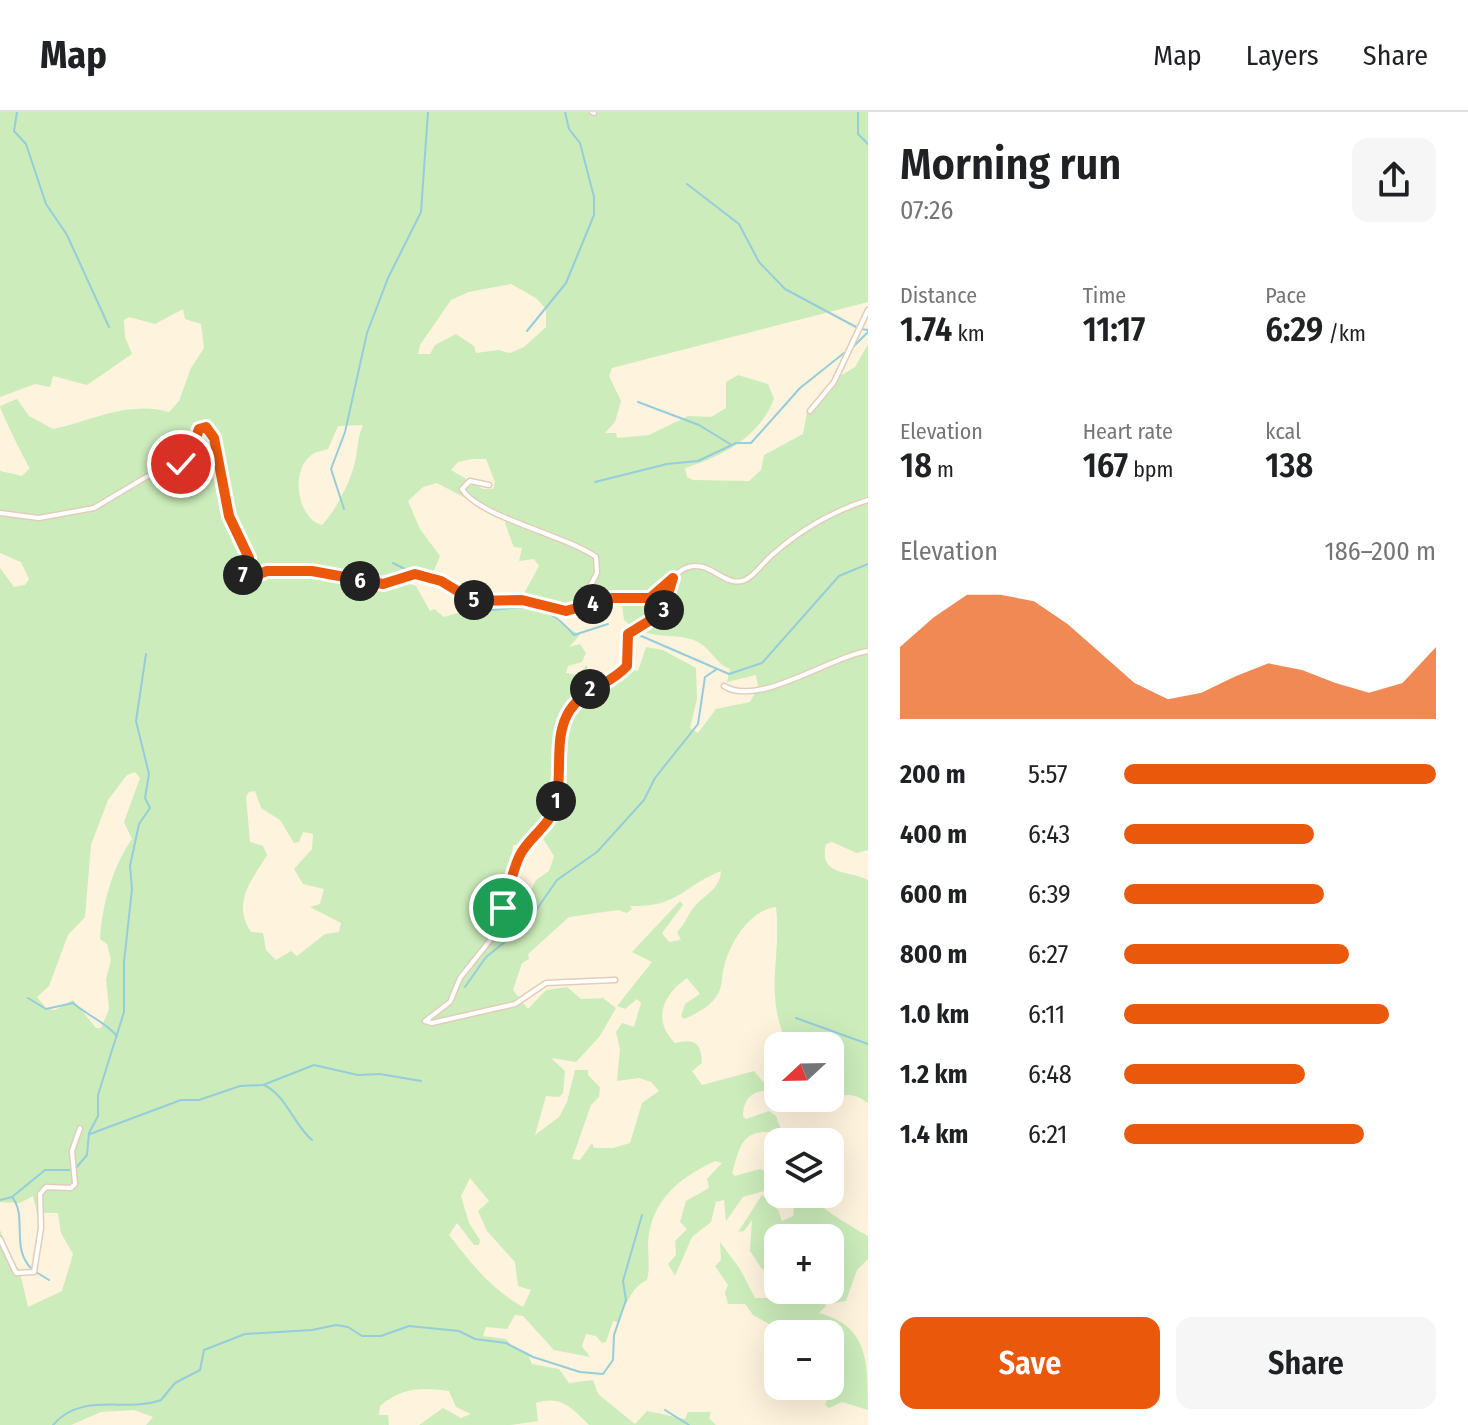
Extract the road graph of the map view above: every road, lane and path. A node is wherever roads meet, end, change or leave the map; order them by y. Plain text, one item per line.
1 (868, 310) edge
2 (810, 411) dead end
3 (489, 485) dead end
4 (868, 500) edge
5 (0, 513) edge
6 (673, 578) junction
7 (578, 609) junction
8 (868, 651) edge
9 (724, 686) dead end
10 (615, 980) dead end
11 (80, 1128) dead end
12 (0, 1239) edge

1 - 2 street
3 - 7 street
4 - 6 street
5 - 7 street
6 - 7 street
6 - 10 street
8 - 9 street
11 - 12 street

